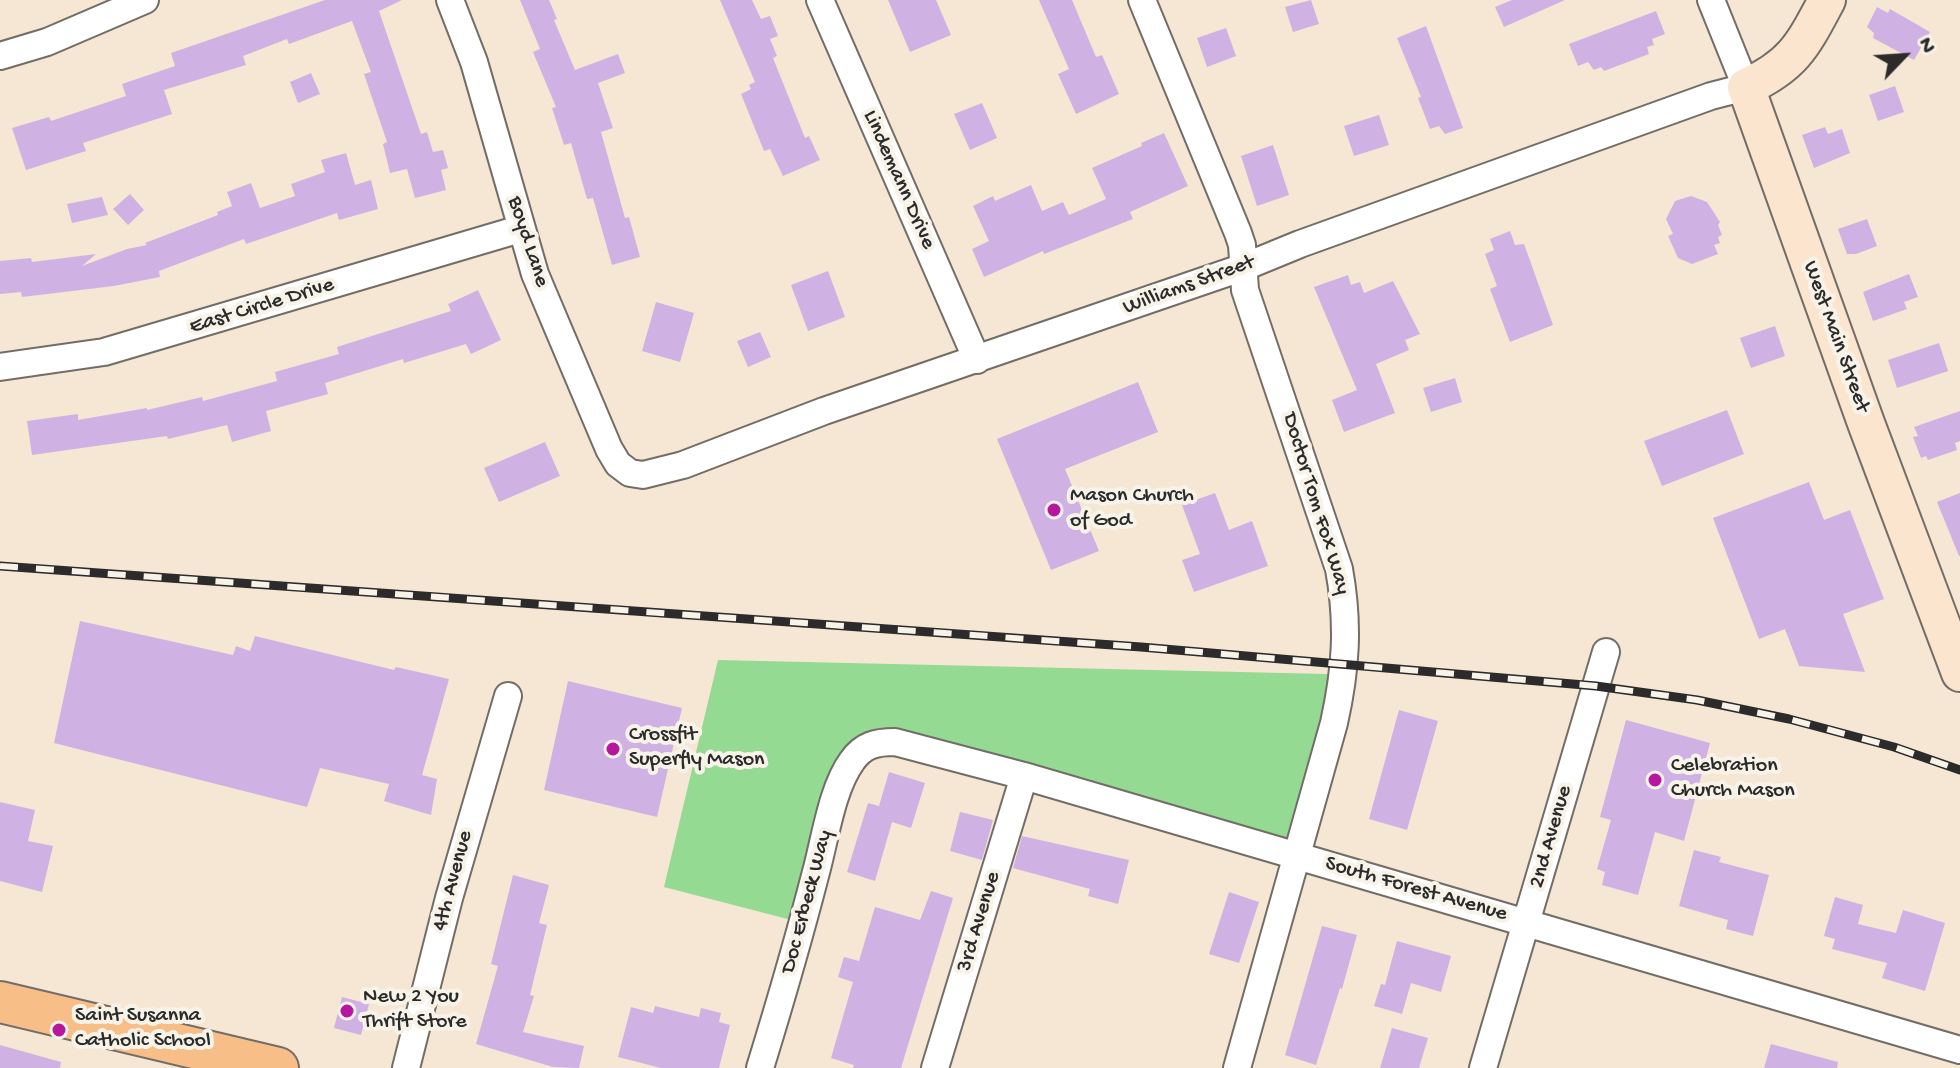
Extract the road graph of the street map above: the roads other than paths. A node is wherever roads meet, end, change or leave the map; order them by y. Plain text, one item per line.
1 (145, 0) edge
2 (450, 0) edge
3 (820, 0) edge
4 (1142, 0) edge
5 (1711, 0) edge
6 (1827, 0) edge
7 (0, 56) edge
8 (1746, 87) junction
9 (520, 229) junction
10 (1244, 267) junction
11 (977, 360) junction
12 (0, 367) edge
13 (630, 473) joint
14 (1606, 652) dead end
15 (1960, 673) edge
16 (508, 696) dead end
17 (870, 745) joint
18 (1024, 776) junction
19 (1297, 855) junction
20 (1527, 923) junction
21 (0, 1002) edge
22 (1960, 1050) edge
23 (278, 1068) edge
24 (406, 1068) edge
25 (760, 1068) edge
26 (935, 1068) edge
27 (1237, 1068) edge
28 (1483, 1068) edge

1 - 7 street
2 - 9 street, Boyd Lane
3 - 11 street, Lindemann Drive
4 - 10 street, Doctor Tom Fox Way
5 - 8 street, West Main Street
6 - 8 main road
8 - 10 street, Williams Street
8 - 15 main road, West Main Street
9 - 12 street, East Circle Drive
9 - 13 street, Boyd Lane
10 - 11 street, Williams Street
10 - 19 street, Doctor Tom Fox Way
11 - 13 street, Williams Street
14 - 20 street, 2nd Avenue
16 - 24 street, 4th Avenue
17 - 18 street, South Forest Avenue
17 - 25 street, Doc Erbeck Way
18 - 19 street, South Forest Avenue
18 - 26 street, 3rd Avenue
19 - 20 street, South Forest Avenue
19 - 27 street, Doctor Tom Fox Way
20 - 22 street, South Forest Avenue
20 - 28 street, 2nd Avenue
21 - 23 main road

